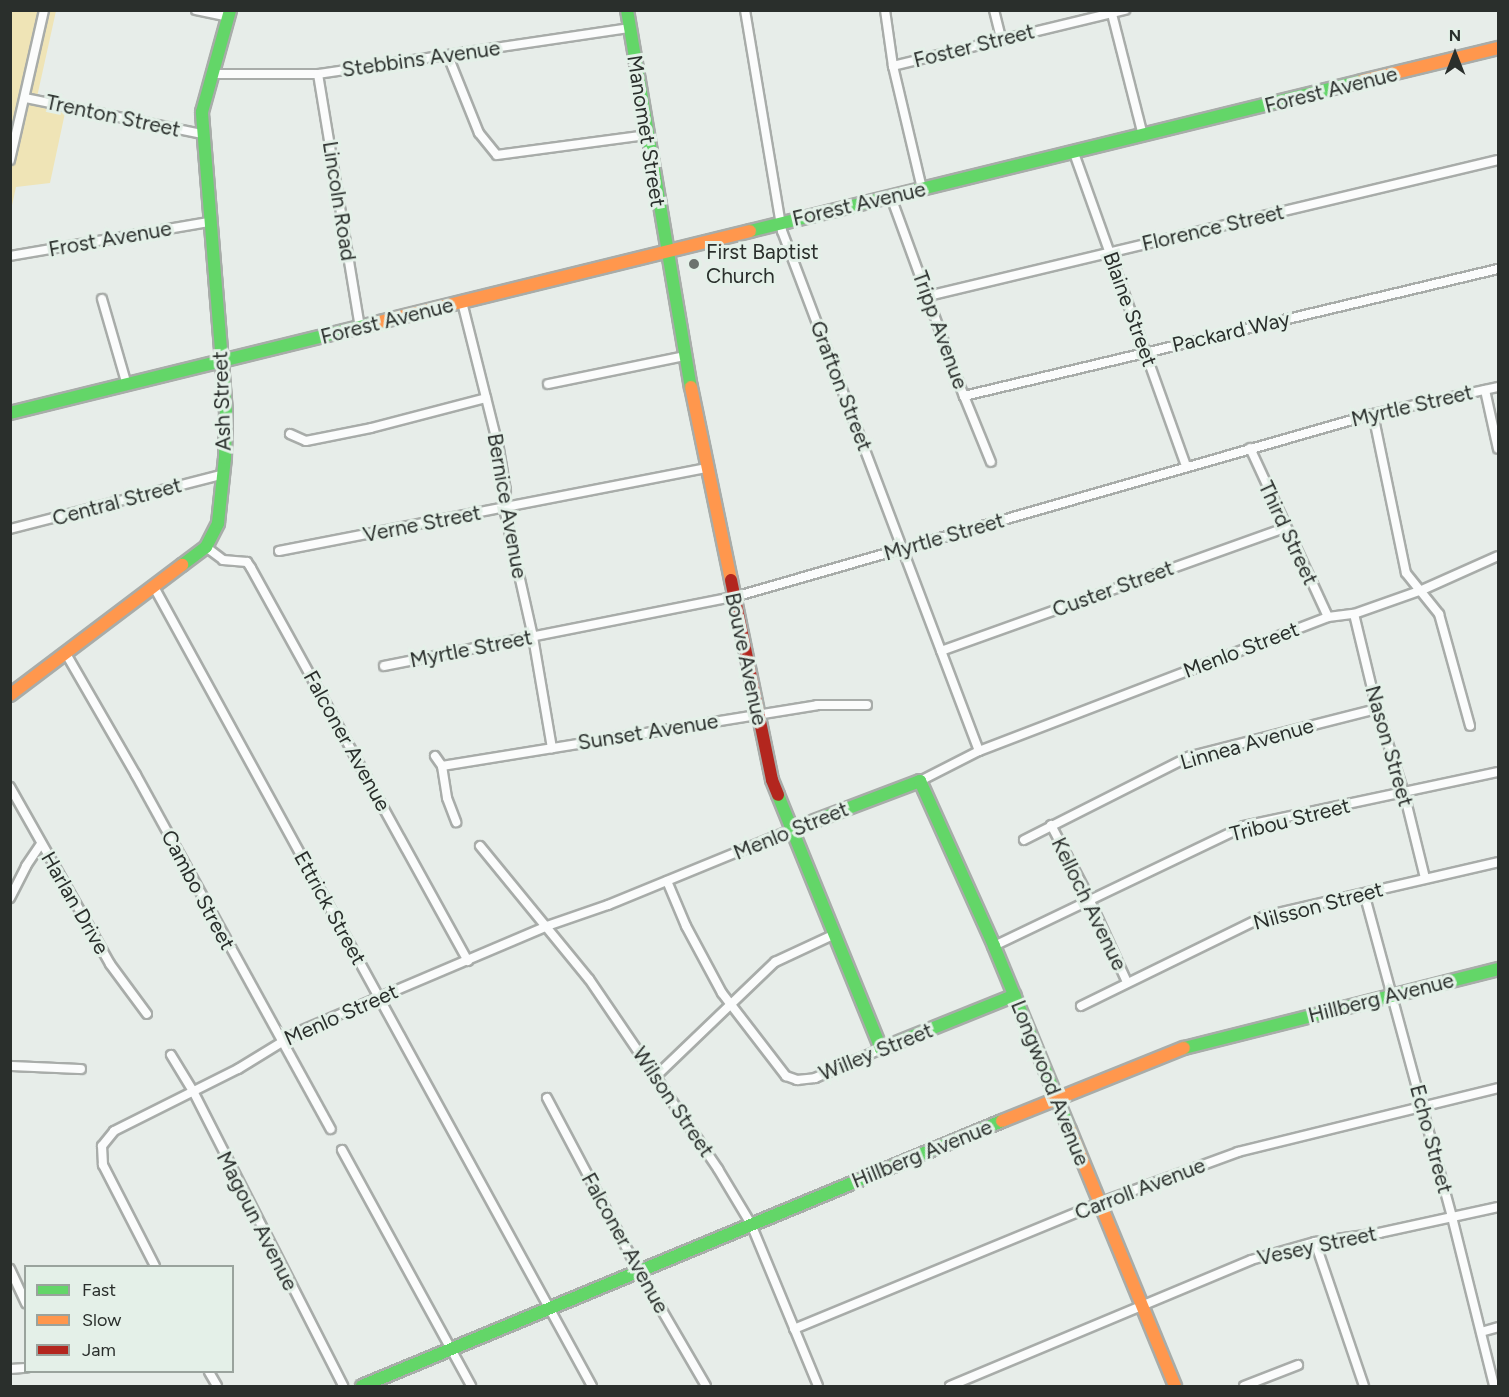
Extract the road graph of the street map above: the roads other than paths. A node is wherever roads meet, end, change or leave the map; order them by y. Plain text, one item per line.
1 (44, 10) edge
2 (196, 10) edge
3 (627, 10) edge
4 (745, 10) edge
5 (885, 10) edge
6 (994, 10) edge
7 (1125, 10) edge
8 (1112, 12) edge
9 (229, 14) edge
10 (630, 28) junction
11 (1001, 39) junction
12 (1498, 48) edge
13 (448, 56) junction
14 (893, 66) junction
15 (318, 74) junction
16 (211, 75) junction
17 (25, 98) junction
18 (202, 134) junction
19 (646, 135) junction
20 (1143, 136) junction
21 (1074, 153) junction
22 (10, 160) edge
23 (1498, 160) edge
24 (922, 189) junction
25 (891, 197) junction
26 (209, 222) junction
27 (780, 223) junction
28 (666, 252) junction
29 (1109, 253) junction
30 (10, 256) edge
31 (1498, 269) edge
32 (928, 296) junction
33 (102, 299) dead end
34 (462, 302) junction
35 (360, 328) junction
36 (1146, 353) junction
37 (685, 357) junction
38 (222, 361) junction
39 (548, 384) dead end
40 (127, 385) junction
41 (1498, 387) edge
42 (1485, 390) junction
43 (964, 396) junction
44 (486, 398) junction
45 (10, 413) edge
46 (1373, 414) junction
47 (291, 434) dead end
48 (1250, 448) junction
49 (1498, 449) edge
50 (991, 462) dead end
51 (1186, 466) junction
52 (707, 468) junction
53 (224, 474) junction
54 (504, 508) junction
55 (1285, 528) junction
56 (10, 529) edge
57 (206, 547) junction
58 (902, 550) junction
59 (279, 551) dead end
60 (1498, 556) edge
61 (154, 586) junction
62 (1422, 590) junction
63 (734, 597) junction
64 (1354, 614) junction
65 (1328, 617) junction
66 (533, 637) junction
67 (941, 651) junction
68 (65, 652) junction
69 (384, 666) dead end
70 (10, 695) edge
71 (867, 705) dead end
72 (1377, 709) junction
73 (758, 715) junction
74 (1470, 726) dead end
75 (552, 748) junction
76 (979, 751) junction
77 (435, 756) dead end
78 (442, 766) junction
79 (1498, 772) edge
80 (920, 781) junction
81 (10, 787) edge
82 (1404, 793) junction
83 (456, 822) dead end
84 (1051, 825) junction
85 (793, 829) junction
86 (1024, 840) dead end
87 (41, 844) junction
88 (480, 846) dead end
89 (1498, 862) edge
90 (1425, 878) junction
91 (667, 881) junction
92 (1364, 893) junction
93 (10, 898) edge
94 (1090, 900) junction
95 (547, 926) junction
96 (836, 934) junction
97 (994, 946) junction
98 (468, 961) junction
99 (1498, 969) edge
100 (1127, 982) junction
101 (1014, 995) junction
102 (1390, 996) junction
103 (379, 997) junction
104 (731, 1006) junction
105 (1081, 1006) dead end
106 (147, 1014) dead end
107 (281, 1040) junction
108 (881, 1049) junction
109 (171, 1055) dead end
110 (10, 1066) edge
111 (81, 1069) dead end
112 (654, 1078) junction
113 (1498, 1088) edge
114 (193, 1091) junction
115 (547, 1098) dead end
116 (1055, 1099) junction
117 (1422, 1107) junction
118 (331, 1129) dead end
119 (342, 1150) dead end
120 (1099, 1203) junction
121 (1498, 1207) edge
122 (1452, 1217) junction
123 (751, 1224) junction
124 (1315, 1242) junction
125 (154, 1265) edge
126 (10, 1269) edge
127 (639, 1270) junction
128 (24, 1300) edge
129 (1141, 1305) junction
130 (550, 1308) junction
131 (1498, 1327) edge
132 (794, 1329) junction
133 (1480, 1332) junction
134 (452, 1348) junction
135 (1298, 1365) dead end
136 (343, 1386) edge
137 (362, 1386) edge
138 (471, 1386) edge
139 (592, 1386) edge
140 (706, 1386) edge
141 (818, 1386) edge
142 (950, 1386) edge
143 (1175, 1386) edge
144 (1244, 1386) edge
145 (1364, 1386) edge
146 (1494, 1386) edge

1 - 17 street
2 - 9 street
3 - 10 street, Manomet Street
4 - 27 street, Grafton Street
5 - 14 street
6 - 11 street
7 - 8 street, Foster Street
8 - 11 street, Foster Street
8 - 20 street
9 - 16 street, Ash Street
10 - 13 street, Stebbins Avenue
10 - 19 street, Manomet Street
11 - 14 street, Foster Street
12 - 20 street, Forest Avenue
13 - 15 street, Stebbins Avenue
13 - 19 street
14 - 24 street
15 - 16 street, Stebbins Avenue
15 - 35 street, Lincoln Road
16 - 18 street, Ash Street
17 - 18 street, Trenton Street
17 - 22 street
18 - 26 street, Ash Street
19 - 28 street, Manomet Street
20 - 21 street, Forest Avenue
21 - 24 street, Forest Avenue
21 - 29 street, Blaine Street
23 - 29 street, Florence Street
24 - 25 street, Forest Avenue
25 - 27 street, Forest Avenue
25 - 32 street, Tripp Avenue
26 - 30 street, Frost Avenue
26 - 38 street, Ash Street
27 - 28 street, Forest Avenue
27 - 58 street, Grafton Street
28 - 34 street, Forest Avenue
28 - 37 street, Bouve Avenue
29 - 32 street, Florence Street
29 - 36 street, Blaine Street
31 - 36 street, Packard Way
32 - 43 street, Tripp Avenue
33 - 40 street
34 - 35 street, Forest Avenue
34 - 44 street, Bernice Avenue
35 - 38 street, Forest Avenue
36 - 43 street, Packard Way
36 - 51 street, Blaine Street
37 - 39 street
37 - 52 street, Bouve Avenue
38 - 40 street, Forest Avenue
38 - 53 street, Ash Street
40 - 45 street, Forest Avenue
41 - 42 street, Myrtle Street
42 - 46 street, Myrtle Street
42 - 49 street
43 - 50 street, Tripp Avenue
44 - 47 street
44 - 54 street, Bernice Avenue
46 - 48 street, Myrtle Street
46 - 62 street
48 - 51 street, Myrtle Street
48 - 55 street, Third Street
51 - 58 street, Myrtle Street
52 - 54 street, Verne Street
52 - 63 street, Bouve Avenue
53 - 56 street, Central Street
53 - 57 street, Ash Street
54 - 59 street, Verne Street
54 - 66 street, Bernice Avenue
55 - 65 street, Third Street
55 - 67 street, Custer Street
57 - 61 street, Ash Street
57 - 98 street, Falconer Avenue
58 - 63 street, Myrtle Street
58 - 67 street, Grafton Street
60 - 62 street, Menlo Street
61 - 68 street, Ash Street
61 - 103 street, Ettrick Street
62 - 64 street, Menlo Street
62 - 74 street
63 - 66 street, Myrtle Street
63 - 73 street, Bouve Avenue
64 - 65 street, Menlo Street
64 - 72 street, Nason Street
65 - 76 street, Menlo Street
66 - 69 street, Myrtle Street
66 - 75 street, Bernice Avenue
67 - 76 street, Grafton Street
68 - 70 street, Ash Street
68 - 107 street, Cambo Street
71 - 73 street, Sunset Avenue
72 - 82 street, Nason Street
72 - 84 street, Linnea Avenue
73 - 75 street, Sunset Avenue
73 - 85 street, Bouve Avenue
75 - 78 street, Sunset Avenue
76 - 80 street, Menlo Street
77 - 78 street
78 - 83 street
79 - 82 street, Tribou Street
80 - 85 street, Menlo Street
80 - 97 street, Longwood Avenue
81 - 87 street, Harlan Drive
82 - 90 street, Nason Street
82 - 94 street, Tribou Street
84 - 86 street, Linnea Avenue
84 - 94 street, Kelloch Avenue
85 - 91 street, Menlo Street
85 - 96 street, Bouve Avenue
87 - 93 street
87 - 106 street, Harlan Drive
88 - 95 street, Wilson Street
89 - 90 street, Nilsson Street
90 - 92 street, Nilsson Street
91 - 95 street, Menlo Street
91 - 104 street
92 - 100 street, Nilsson Street
92 - 102 street, Echo Street
94 - 97 street, Tribou Street
94 - 100 street, Kelloch Avenue
95 - 98 street, Menlo Street
95 - 112 street, Wilson Street
96 - 104 street
96 - 108 street, Bouve Avenue
97 - 101 street, Longwood Avenue
98 - 103 street, Menlo Street
99 - 102 street, Hillberg Avenue
100 - 105 street, Nilsson Street
101 - 108 street, Willey Street
101 - 116 street, Longwood Avenue
102 - 116 street, Hillberg Avenue
102 - 117 street, Echo Street
103 - 107 street, Menlo Street
103 - 130 street, Ettrick Street
104 - 108 street, Willey Street
104 - 112 street
107 - 114 street, Menlo Street
107 - 118 street, Cambo Street
109 - 114 street, Magoun Avenue
110 - 111 street
112 - 123 street, Wilson Street
113 - 117 street, Carroll Avenue
114 - 125 street, Menlo Street
114 - 136 street, Magoun Avenue
115 - 127 street, Falconer Avenue
116 - 120 street, Longwood Avenue
116 - 123 street, Hillberg Avenue
117 - 120 street, Carroll Avenue
117 - 122 street, Echo Street
119 - 134 street
120 - 129 street, Longwood Avenue
120 - 132 street, Carroll Avenue
121 - 122 street, Vesey Street
122 - 124 street, Vesey Street
122 - 133 street, Echo Street
123 - 127 street, Hillberg Avenue
123 - 132 street, Wilson Street
124 - 129 street, Vesey Street
124 - 145 street
126 - 128 street
127 - 130 street, Hillberg Avenue
127 - 140 street, Falconer Avenue
129 - 142 street, Vesey Street
129 - 143 street, Longwood Avenue
130 - 134 street, Hillberg Avenue
130 - 139 street, Ettrick Street
131 - 133 street
132 - 141 street, Wilson Street
133 - 146 street, Echo Street
134 - 137 street, Hillberg Avenue
134 - 138 street
135 - 144 street

